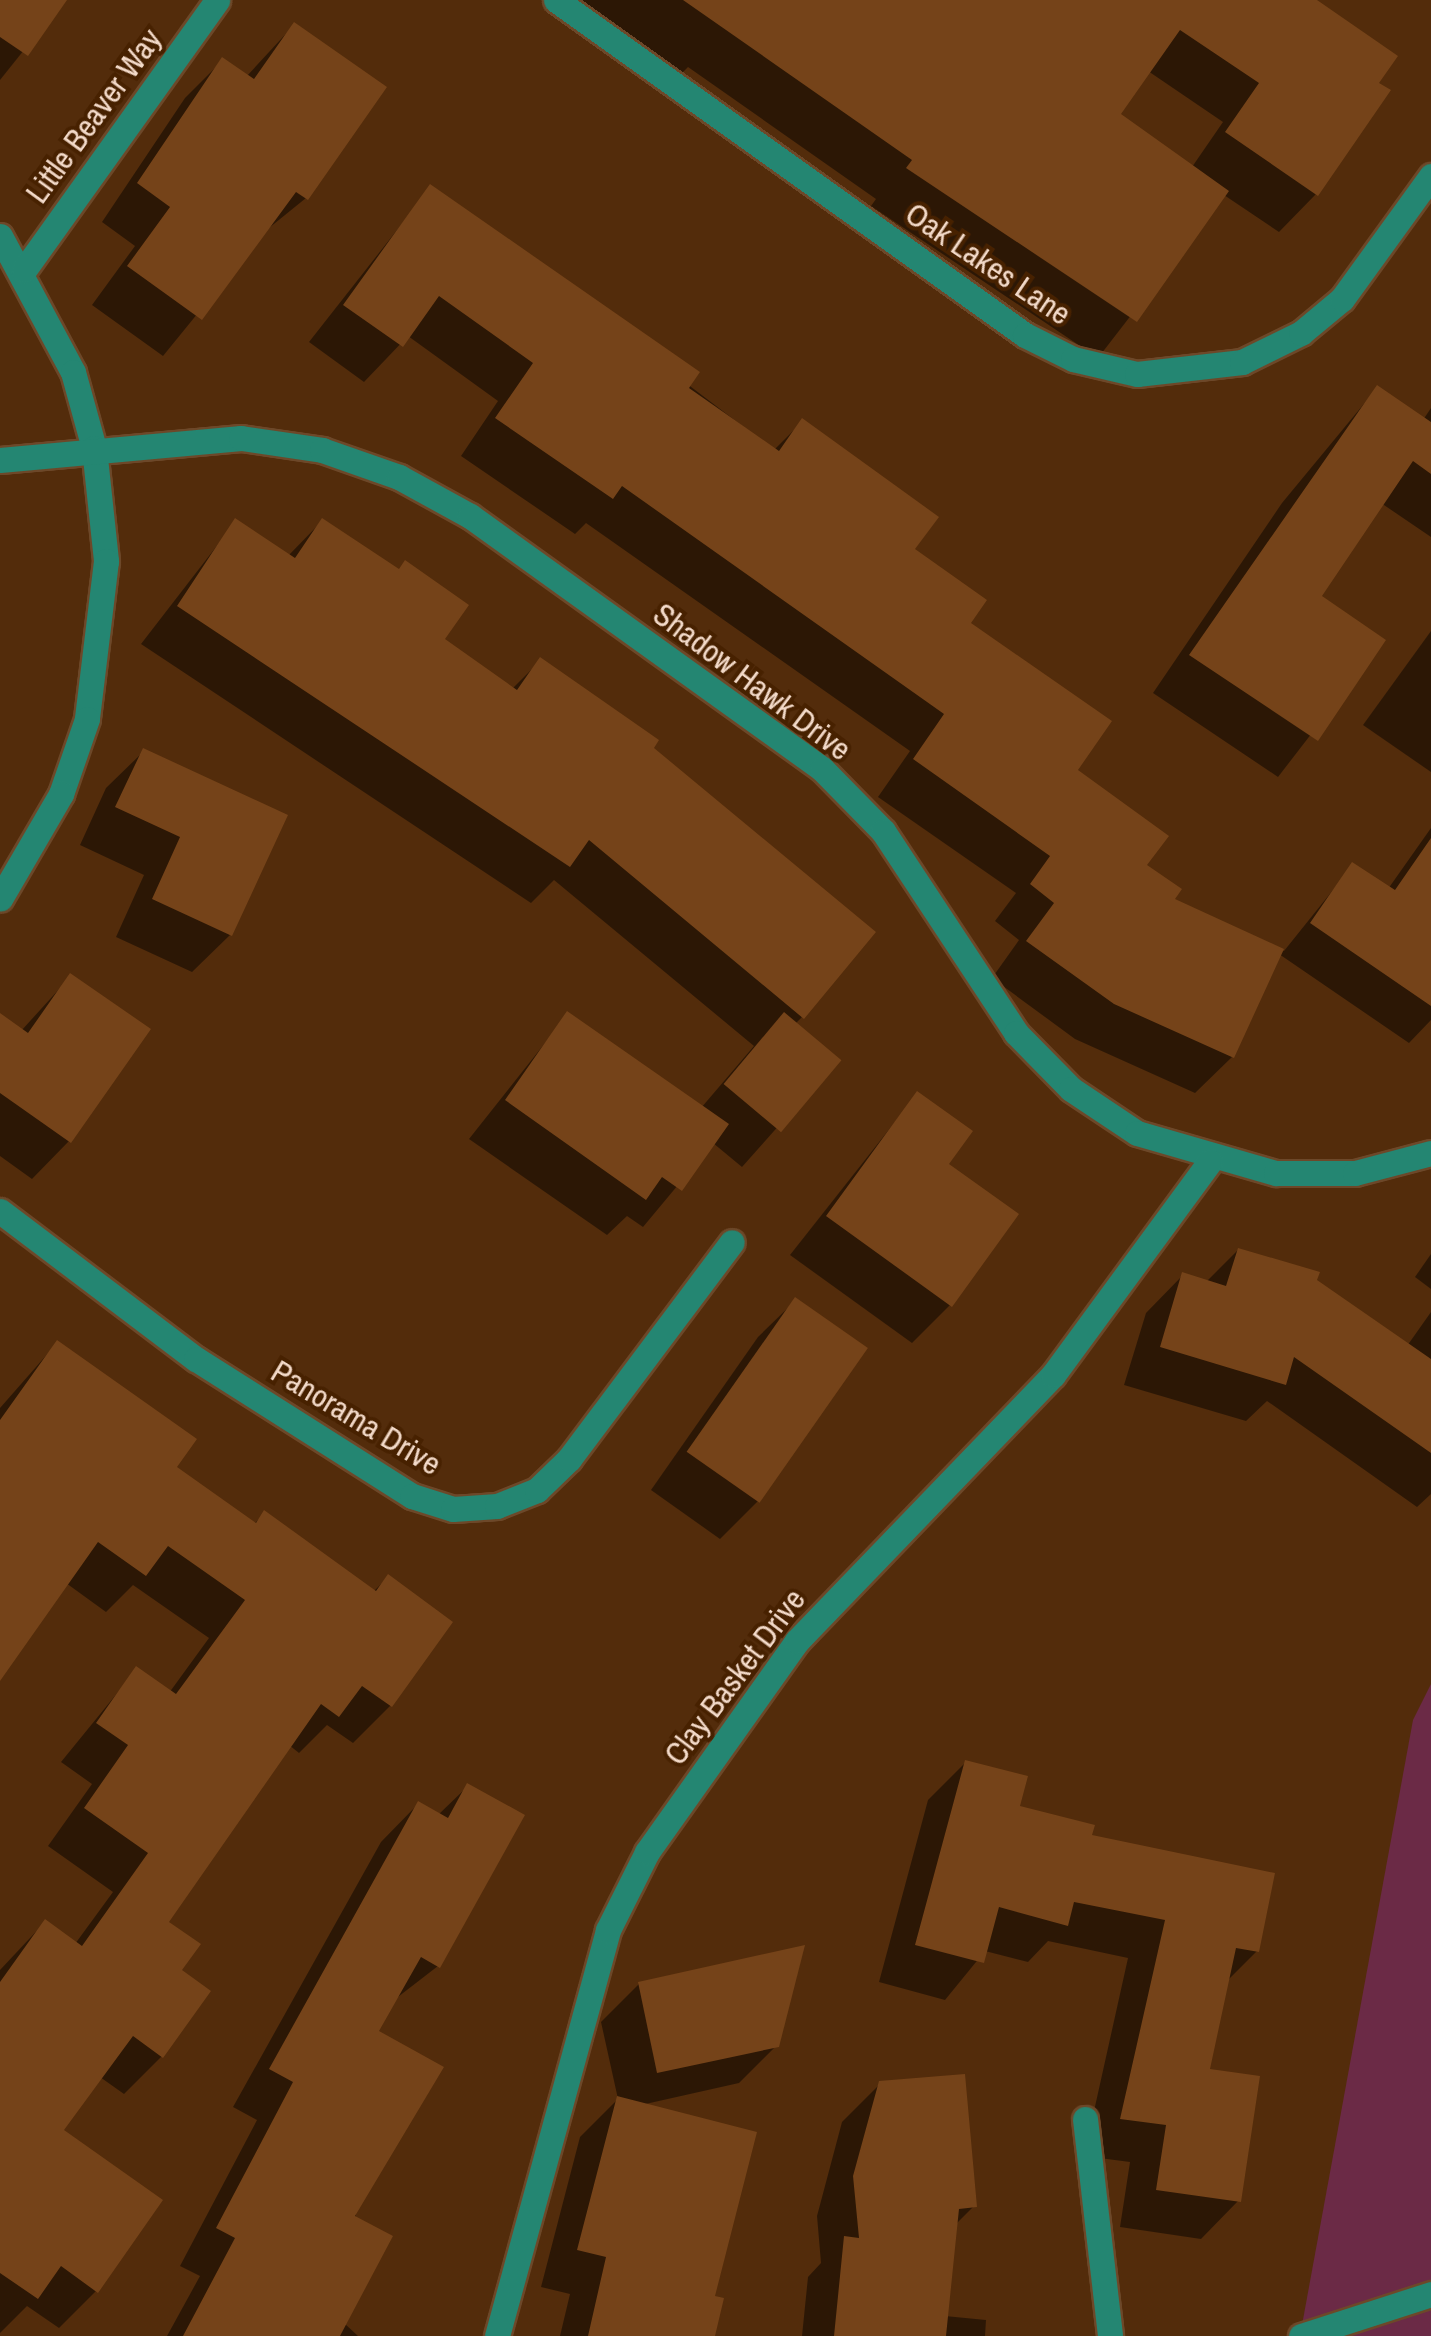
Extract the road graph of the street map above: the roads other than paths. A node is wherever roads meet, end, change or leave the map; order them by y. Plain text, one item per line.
1 (218, 0) edge
2 (556, 0) edge
3 (1431, 176) edge
4 (0, 236) edge
5 (24, 270) junction
6 (94, 448) junction
7 (0, 460) edge
8 (0, 899) edge
9 (1431, 1154) edge
10 (1210, 1161) junction
11 (0, 1211) edge
12 (732, 1242) dead end
13 (1085, 2120) dead end
14 (1431, 2294) edge
15 (497, 2336) edge
16 (1110, 2336) edge
17 (1301, 2336) edge

1 - 5 street, Little Beaver Way
2 - 3 street, Oak Lakes Lane
4 - 5 street
5 - 6 street
6 - 7 street, Shadow Hawk Drive
6 - 8 street
6 - 10 street, Shadow Hawk Drive
9 - 10 street, Shadow Hawk Drive
10 - 15 street, Clay Basket Drive
11 - 12 street, Panorama Drive
13 - 16 street
14 - 17 street

